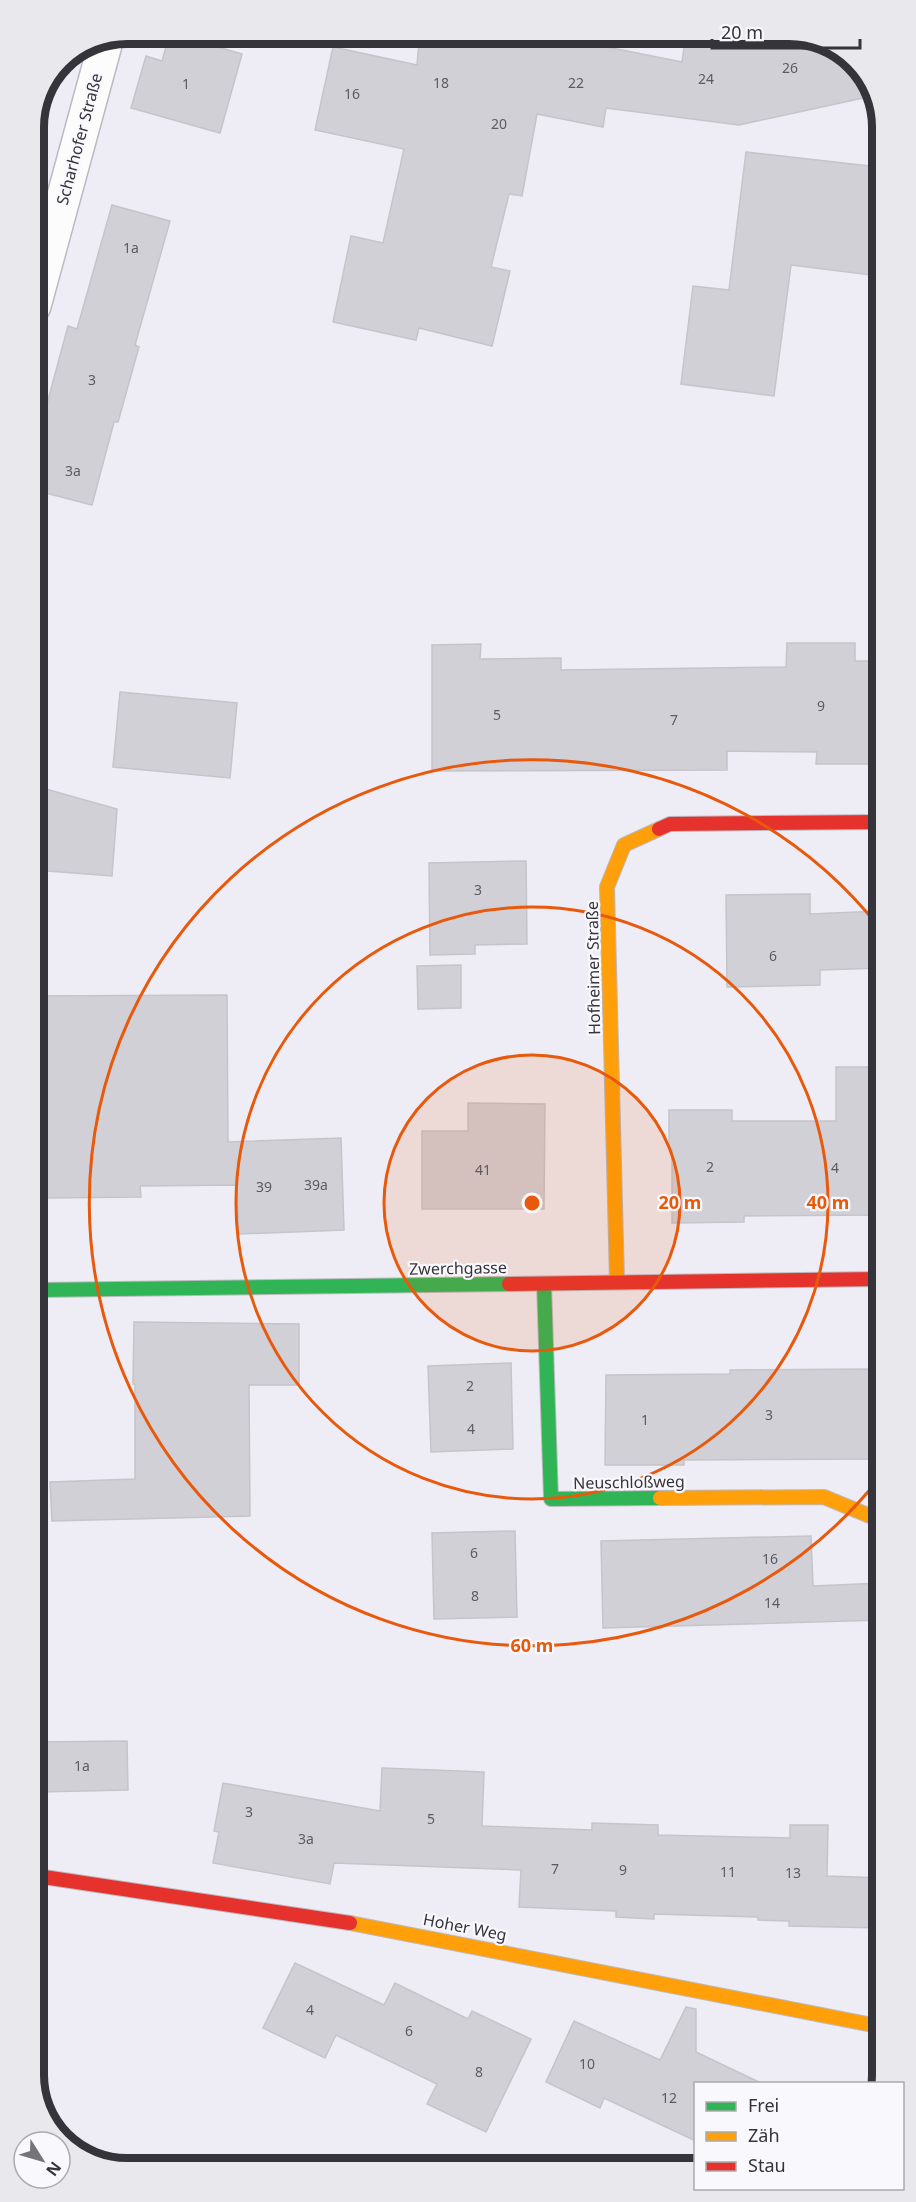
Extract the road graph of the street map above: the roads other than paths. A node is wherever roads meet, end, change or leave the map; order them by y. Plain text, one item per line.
1 (104, 47) edge
2 (44, 269) edge
3 (872, 822) edge
4 (872, 1279) edge
5 (617, 1281) junction
6 (544, 1284) junction
7 (44, 1290) edge
8 (872, 1517) edge
9 (44, 1877) edge
10 (872, 2025) edge

1 - 2 street, Scharhofer Straße
3 - 5 street, Hofheimer Straße
4 - 5 street, Zwerchgasse
5 - 6 street, Zwerchgasse
6 - 7 street, Zwerchgasse
6 - 8 street, Neuschloßweg
9 - 10 street, Hoher Weg

